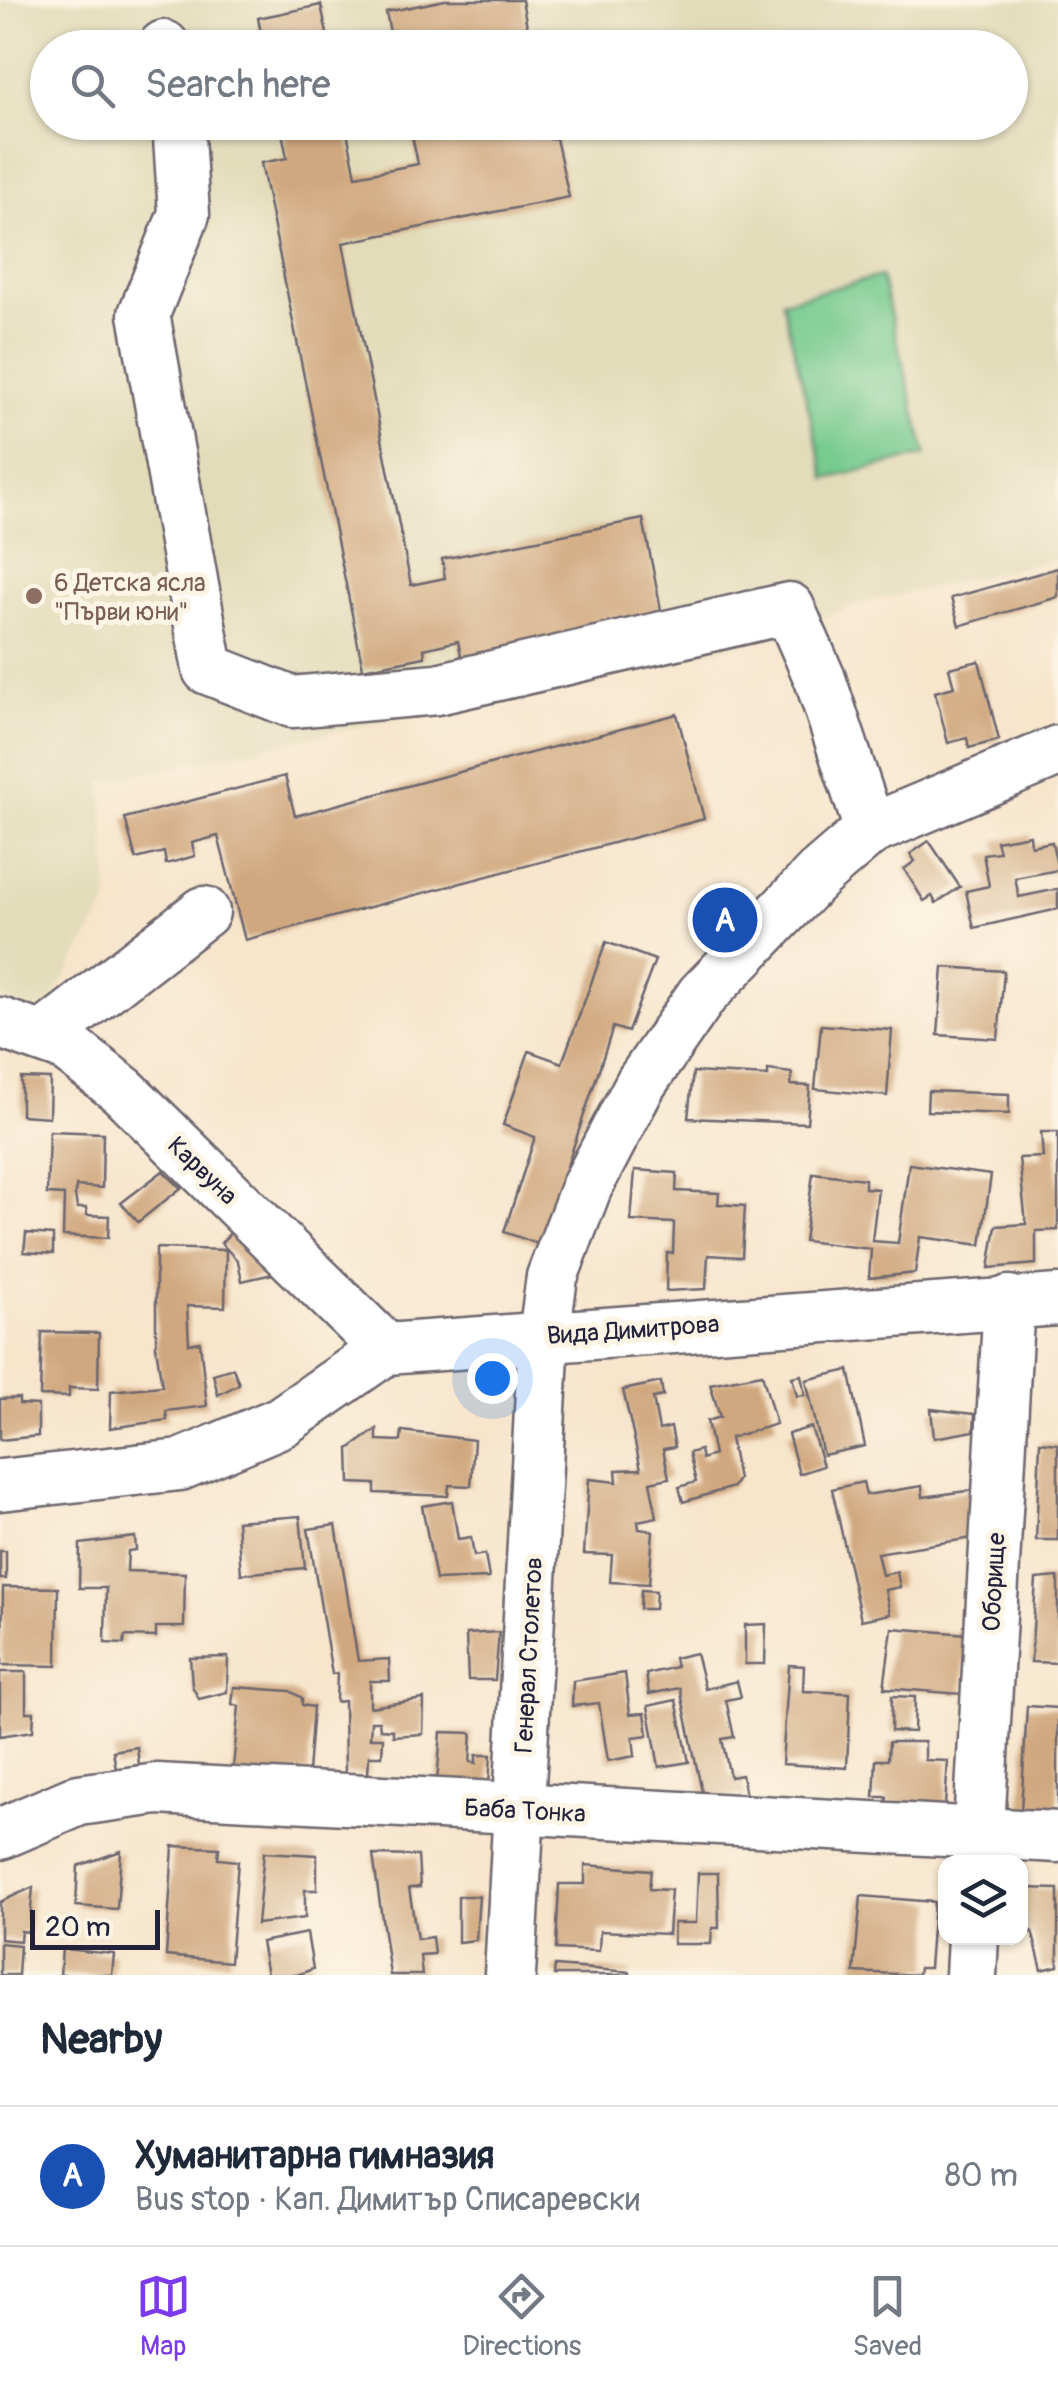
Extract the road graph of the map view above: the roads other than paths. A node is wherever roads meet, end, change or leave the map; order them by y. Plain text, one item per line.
1 (179, 140) edge
2 (1058, 751) edge
3 (870, 830) junction
4 (204, 912) dead end
5 (22, 1029) edge
6 (1058, 1300) edge
7 (1009, 1301) junction
8 (544, 1335) junction
9 (386, 1349) junction
10 (0, 1486) edge
11 (520, 1810) junction
12 (0, 1834) edge
13 (1058, 1837) edge
14 (978, 1848) edge
15 (973, 1945) edge
16 (510, 1975) edge
17 (971, 1975) edge

1 - 3 street
2 - 3 street, Генерал Столетов
3 - 8 street, Генерал Столетов
4 - 5 street
5 - 9 street, Карвуна
6 - 7 street, Вида Димитрова
7 - 8 street, Вида Димитрова
7 - 14 street, Оборище
8 - 9 street, Вида Димитрова
8 - 11 street, Генерал Столетов
9 - 10 street, Вида Димитрова
11 - 12 street, Баба Тонка
11 - 14 street, Баба Тонка
11 - 16 street, Генерал Столетов
13 - 14 street, Баба Тонка
15 - 17 street

